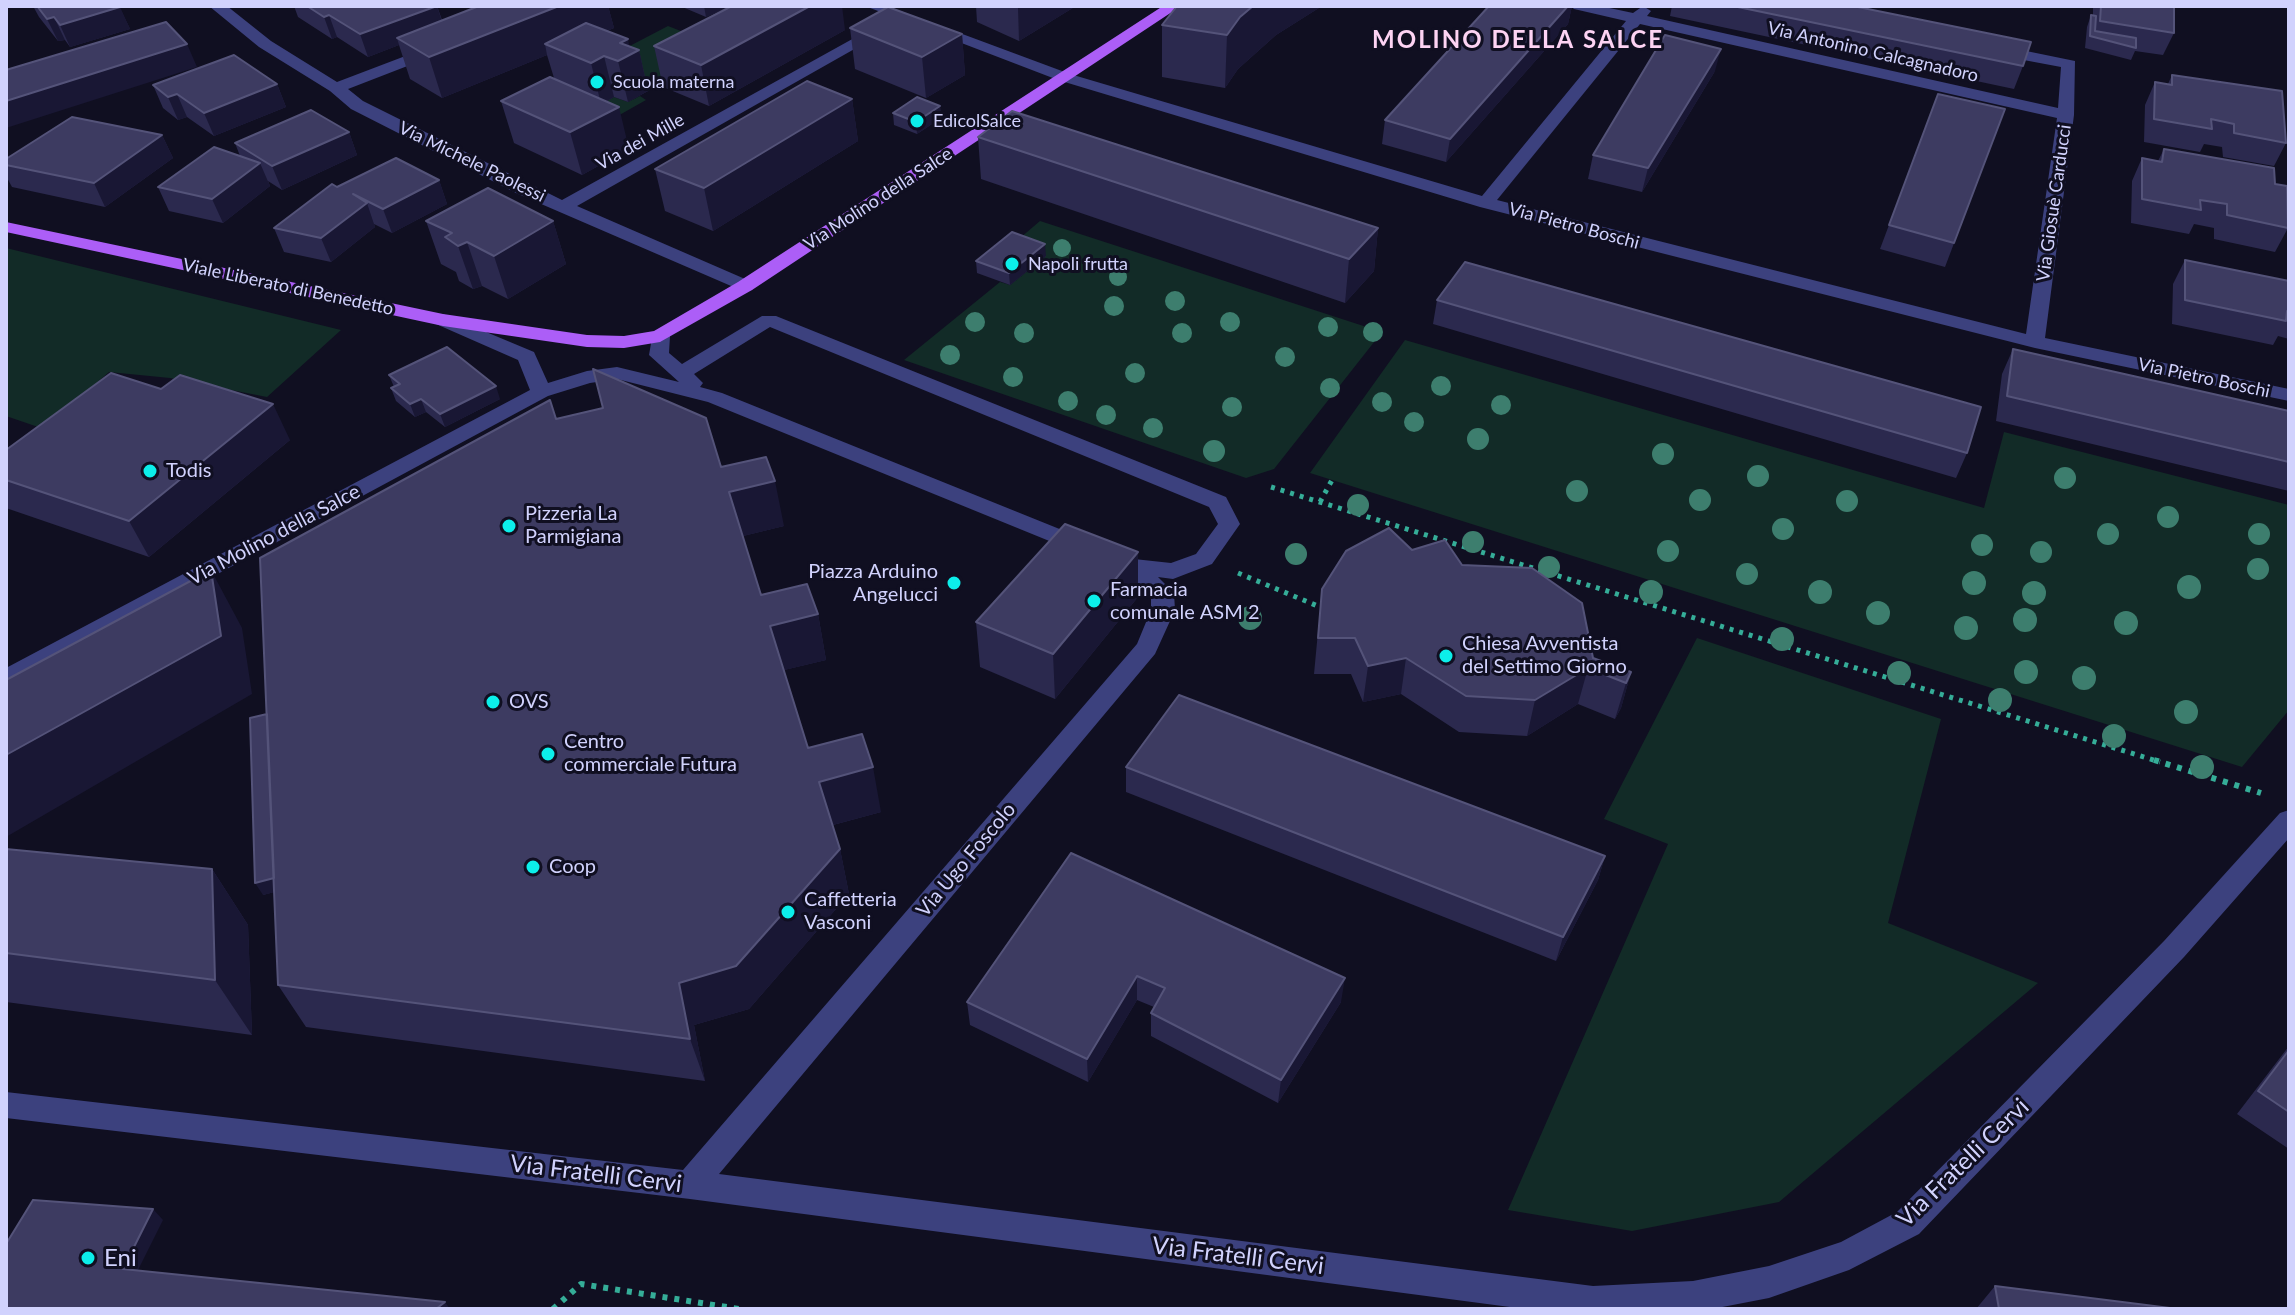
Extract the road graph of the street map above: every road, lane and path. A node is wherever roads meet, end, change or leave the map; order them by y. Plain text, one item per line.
1 (217, 6) edge
2 (873, 6) edge
3 (1173, 6) edge
4 (1579, 6) edge
5 (1641, 13) edge
6 (903, 17) junction
7 (449, 44) edge
8 (1978, 46) edge
9 (1064, 77) junction
10 (336, 88) junction
11 (2066, 115) junction
12 (1486, 203) junction
13 (563, 207) junction
14 (6, 227) edge
15 (745, 286) junction
16 (443, 320) junction
17 (660, 336) junction
18 (2035, 342) junction
19 (679, 374) junction
20 (541, 392) junction
21 (2289, 395) edge
22 (715, 397) junction
23 (1332, 480) dead end
24 (1271, 487) dead end
25 (1320, 502) junction
26 (1204, 559) junction
27 (1131, 566) junction
28 (1328, 610) edge
29 (6, 679) edge
30 (2281, 808) edge
31 (6, 1105) edge
32 (690, 1185) junction
33 (553, 1309) edge
34 (739, 1309) edge

1 - 10 street, Via Michele Paolessi
2 - 6 street, Via Pietro Boschi
3 - 9 main road, Via Molino della Salce
4 - 5 street, Via Antonino Calcagnadoro
5 - 11 street, Via Antonino Calcagnadoro
5 - 12 street
6 - 9 street, Via Pietro Boschi
6 - 13 street, Via dei Mille
7 - 10 street
8 - 11 street, Via Giosuè Carducci
9 - 12 street, Via Pietro Boschi
9 - 15 main road, Via Molino della Salce
10 - 13 street, Via Michele Paolessi
11 - 18 street, Via Giosuè Carducci
12 - 18 street, Via Pietro Boschi
13 - 15 street, Via Michele Paolessi
14 - 16 main road, Viale Liberato di Benedetto
15 - 17 main road, Via Molino della Salce
16 - 17 main road
16 - 20 street, Viale Liberato di Benedetto
17 - 19 street
18 - 21 street, Via Pietro Boschi
19 - 22 street
19 - 26 street
20 - 22 street, Via Molino della Salce
20 - 29 street, Via Molino della Salce
22 - 27 street
23 - 25 path
24 - 25 path
25 - 30 path
26 - 27 street
26 - 28 path
27 - 32 street, Via Ugo Foscolo
30 - 32 street, Via Fratelli Cervi
31 - 32 street, Via Fratelli Cervi
33 - 34 path

